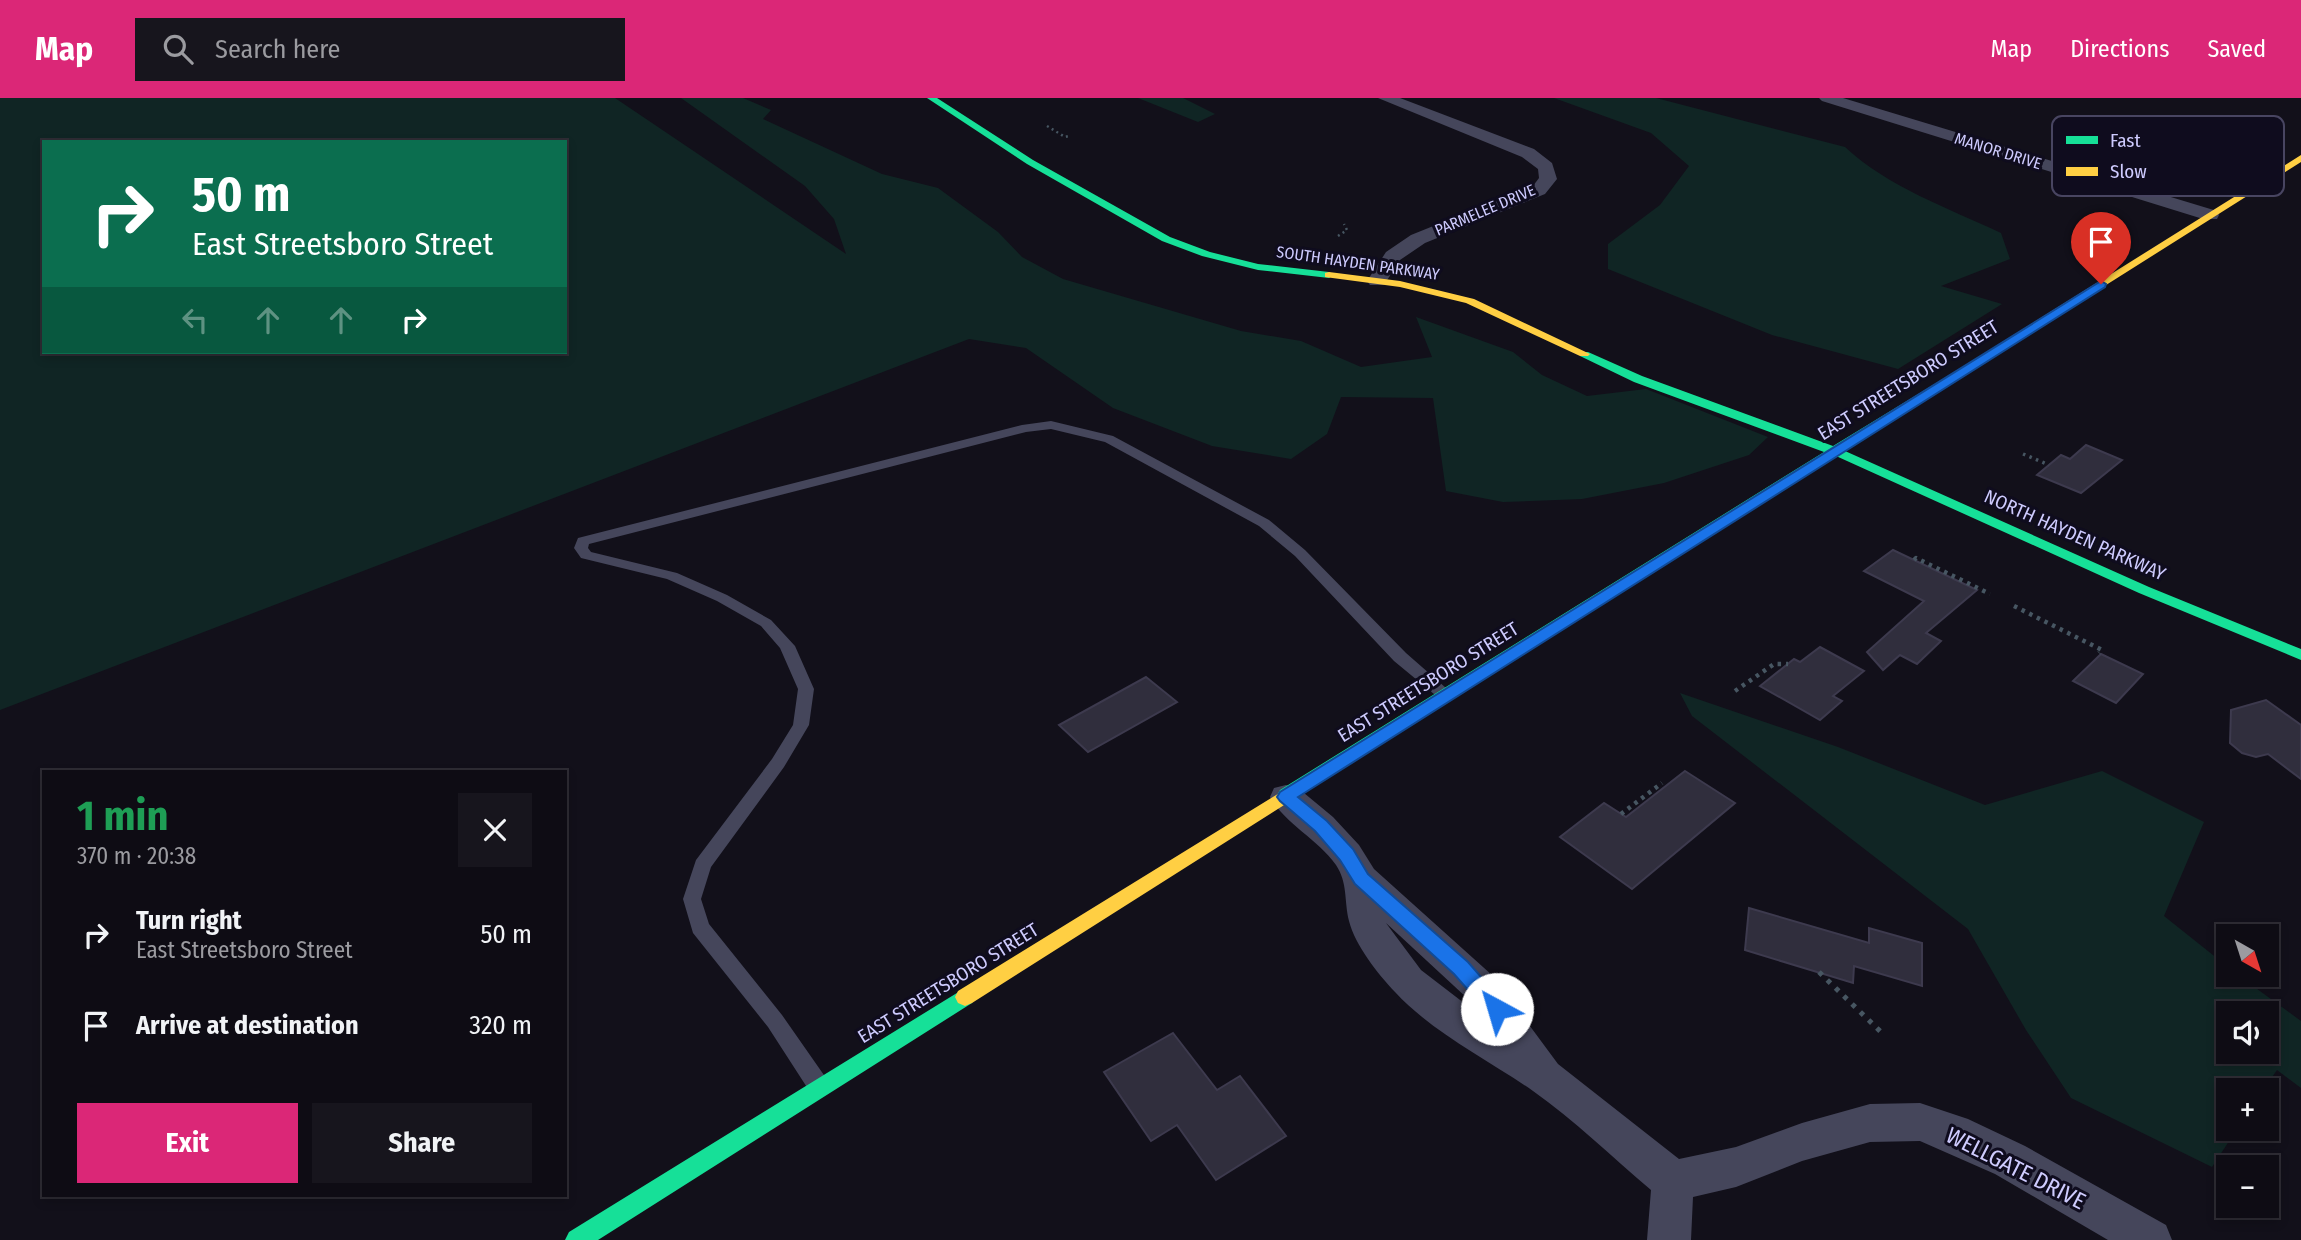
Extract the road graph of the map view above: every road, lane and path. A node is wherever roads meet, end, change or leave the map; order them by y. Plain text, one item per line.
1 (932, 98) edge
2 (1386, 98) edge
3 (1827, 98) edge
4 (1047, 126) dead end
5 (1069, 136) dead end
6 (2301, 158) edge
7 (2052, 167) edge
8 (2284, 169) edge
9 (2148, 196) edge
10 (2240, 196) edge
11 (2210, 215) junction
12 (1344, 224) dead end
13 (1338, 236) dead end
14 (1377, 281) junction
15 (1833, 452) junction
16 (2023, 454) dead end
17 (2049, 464) dead end
18 (1913, 559) dead end
19 (1990, 594) dead end
20 (2014, 606) dead end
21 (2099, 653) dead end
22 (2301, 655) edge
23 (1788, 664) dead end
24 (1735, 691) dead end
25 (1446, 695) junction
26 (1662, 783) dead end
27 (1286, 797) junction
28 (1621, 814) dead end
29 (1819, 972) dead end
30 (1882, 1034) dead end
31 (820, 1088) junction
32 (1673, 1181) junction
33 (577, 1240) edge
34 (1669, 1240) edge
35 (2150, 1240) edge

1 - 14 main road, SOUTH HAYDEN PARKWAY
2 - 14 street, PARMELEE DRIVE
3 - 7 street, MANOR DRIVE
4 - 5 path
6 - 8 main road, EAST STREETSBORO STREET
9 - 11 street, MANOR DRIVE
10 - 11 main road, EAST STREETSBORO STREET
11 - 15 main road, EAST STREETSBORO STREET
12 - 13 path
14 - 15 main road, SOUTH HAYDEN PARKWAY
15 - 22 main road, NORTH HAYDEN PARKWAY
15 - 25 main road, EAST STREETSBORO STREET
16 - 17 path
18 - 19 path
20 - 21 path
23 - 24 path
25 - 27 main road, EAST STREETSBORO STREET
25 - 31 lane
26 - 28 path
27 - 31 main road, EAST STREETSBORO STREET
27 - 32 street
29 - 30 path
31 - 33 main road, EAST STREETSBORO STREET
32 - 34 street
32 - 35 street, WELLGATE DRIVE

